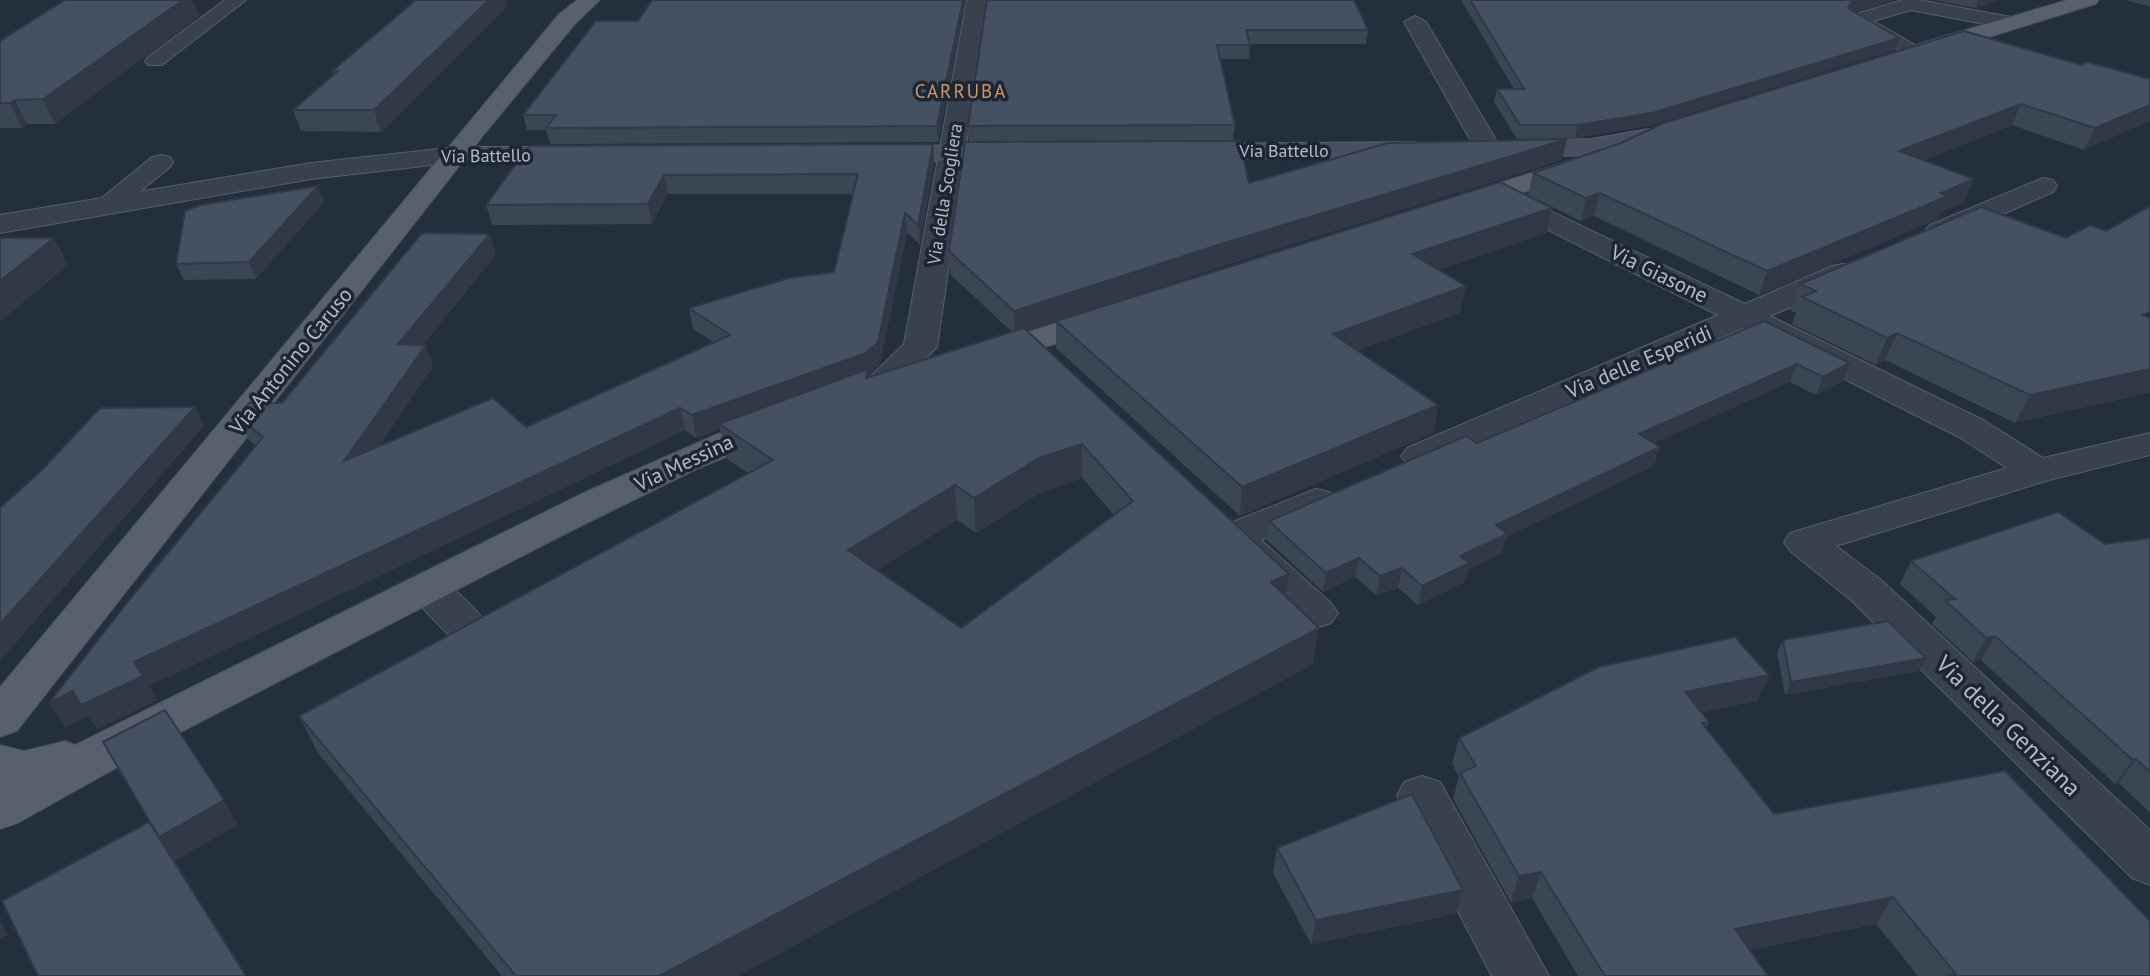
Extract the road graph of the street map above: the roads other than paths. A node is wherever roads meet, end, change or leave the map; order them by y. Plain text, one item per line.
1 (237, 0) edge
2 (977, 0) edge
3 (2090, 0) edge
4 (586, 1) edge
5 (1415, 22) dead end
6 (2011, 23) junction
7 (1961, 38) junction
8 (1999, 49) edge
9 (1914, 53) junction
10 (155, 61) dead end
11 (1890, 61) edge
12 (1433, 150) edge
13 (1461, 150) edge
14 (1489, 150) junction
15 (1168, 152) edge
16 (1046, 153) edge
17 (853, 154) edge
18 (952, 154) junction
19 (457, 155) junction
20 (593, 155) edge
21 (161, 162) dead end
22 (2043, 186) dead end
23 (1497, 194) junction
24 (106, 207) junction
25 (1435, 213) edge
26 (6, 219) edge
27 (1907, 246) edge
28 (1869, 262) edge
29 (1131, 309) edge
30 (1745, 316) junction
31 (866, 390) joint
32 (802, 414) edge
33 (2150, 444) edge
34 (1388, 470) edge
35 (2037, 471) junction
36 (1349, 486) edge
37 (1204, 507) edge
38 (1234, 536) junction
39 (427, 588) junction
40 (1316, 613) dead end
41 (511, 616) edge
42 (475, 636) junction
43 (442, 654) edge
44 (4, 715) edge
45 (113, 744) junction
46 (0, 756) edge
47 (0, 764) edge
48 (1422, 796) dead end
49 (0, 809) edge
50 (2150, 863) edge
51 (1521, 976) edge

1 - 10 lane
2 - 18 street, Via della Scogliera
3 - 6 main road
4 - 19 main road, Via Antonino Caruso
5 - 14 street
6 - 7 main road
6 - 9 lane
7 - 8 street
7 - 9 main road
9 - 11 main road
12 - 15 main road, Via Battello
13 - 14 main road
14 - 23 main road
16 - 18 main road
17 - 18 main road
18 - 31 street, Via della Scogliera
19 - 20 main road, Via Battello
19 - 24 street, Via Battello
19 - 44 main road, Via Antonino Caruso
21 - 24 lane
22 - 27 street
23 - 25 main road
23 - 30 street, Via Giasone
24 - 26 street, Via Battello
28 - 30 street, Via delle Esperidi
29 - 31 main road
30 - 34 street, Via delle Esperidi
30 - 35 street, Via Giasone
32 - 39 main road, Via Messina
33 - 35 street
35 - 50 street, Via della Genziana
36 - 38 street
37 - 38 street
38 - 40 street
39 - 42 lane
39 - 45 main road, Via Messina
41 - 42 lane
42 - 43 lane
44 - 46 main road
45 - 47 main road
45 - 49 main road, Via Messina
48 - 51 street

